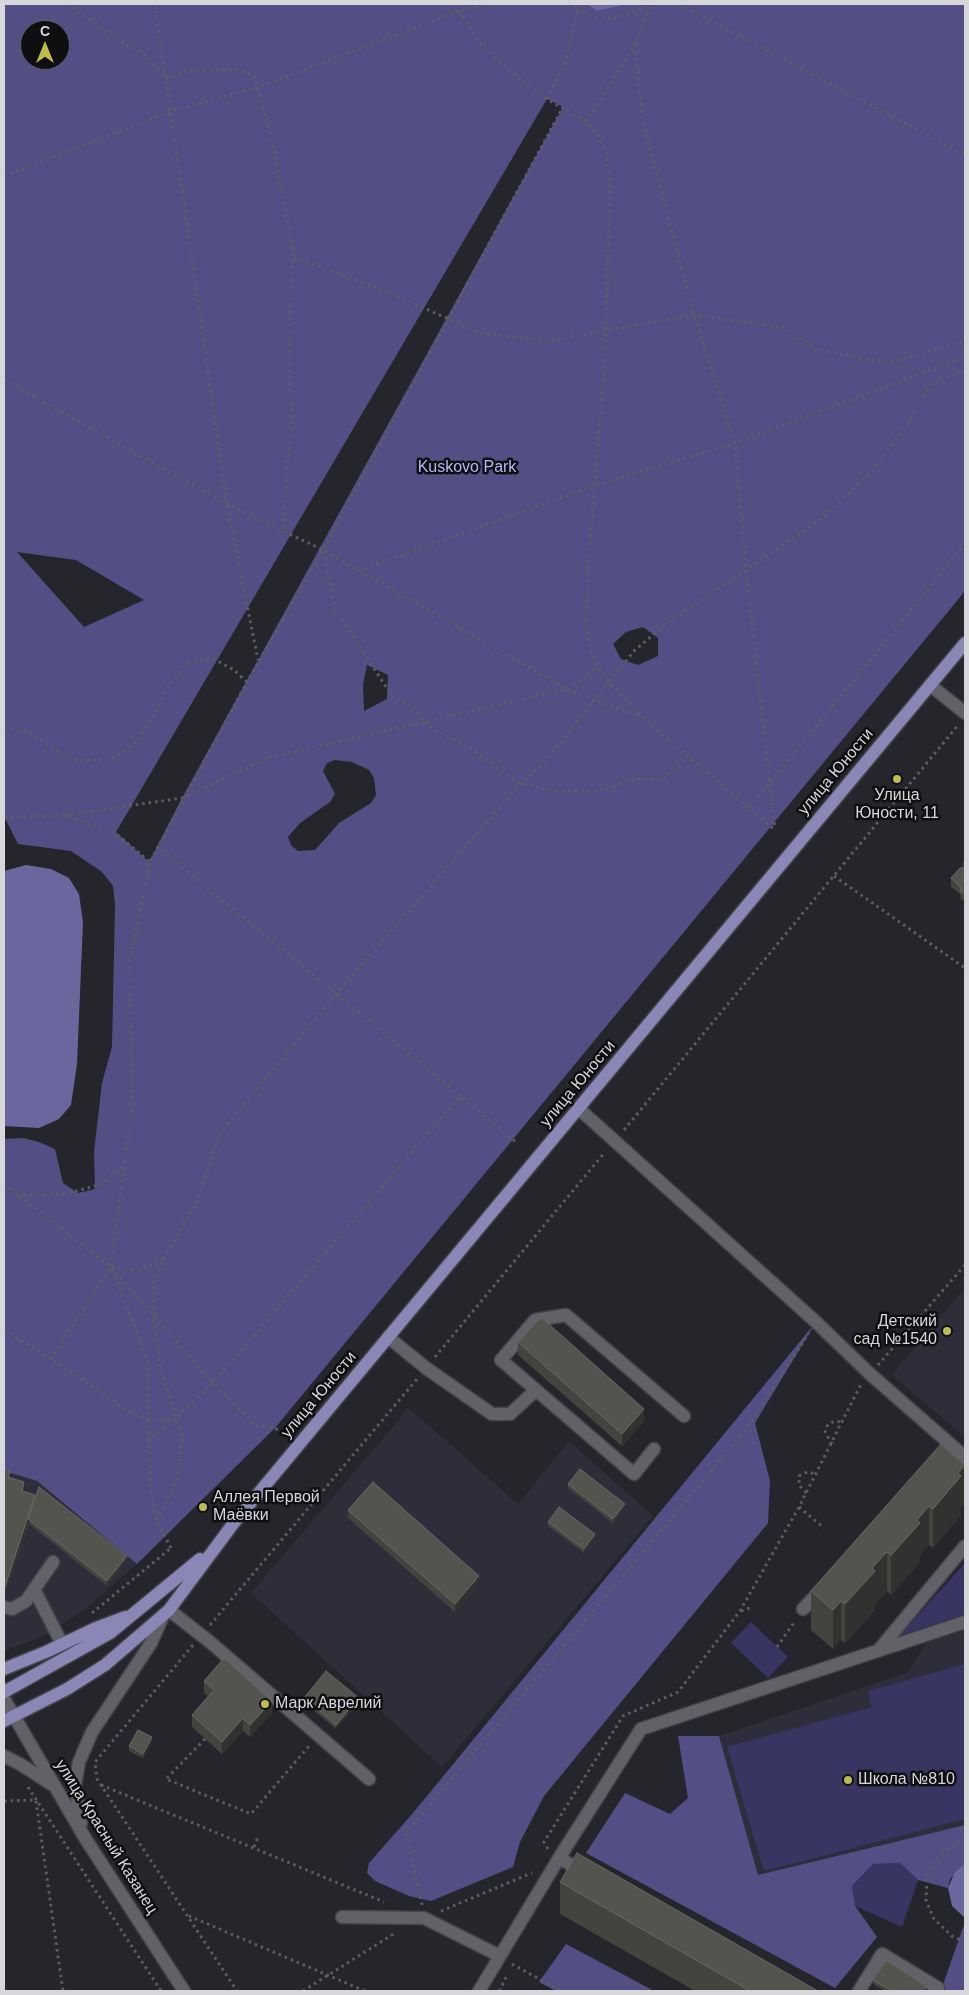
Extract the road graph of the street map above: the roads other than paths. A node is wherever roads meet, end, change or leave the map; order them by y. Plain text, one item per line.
1 (965, 642) edge
2 (930, 685) junction
3 (965, 715) edge
4 (578, 1108) junction
5 (388, 1338) junction
6 (536, 1390) junction
7 (684, 1416) dead end
8 (654, 1449) dead end
9 (965, 1457) edge
10 (215, 1546) junction
11 (965, 1546) edge
12 (53, 1562) dead end
13 (829, 1581) edge
14 (34, 1589) junction
15 (4, 1607) edge
16 (803, 1609) road end
17 (167, 1612) junction
18 (136, 1613) junction
19 (965, 1622) edge
20 (62, 1644) junction
21 (878, 1651) junction
22 (4, 1669) edge
23 (4, 1692) edge
24 (4, 1699) edge
25 (9, 1719) edge
26 (4, 1756) edge
27 (369, 1779) dead end
28 (54, 1786) junction
29 (85, 1838) junction
30 (557, 1861) junction
31 (594, 1877) edge
32 (342, 1917) dead end
33 (500, 1956) junction
34 (184, 1991) edge
35 (479, 1991) edge
36 (859, 1991) edge
37 (936, 1991) edge

1 - 2 main road, улица Юности
2 - 3 street
2 - 4 main road, улица Юности
4 - 5 main road, улица Юности
4 - 9 street
5 - 6 street
5 - 10 main road, улица Юности
6 - 7 street
6 - 8 street
10 - 17 main road, улица Юности
10 - 18 main road, улица Юности
11 - 21 street
12 - 14 street
13 - 16 street
14 - 15 street
14 - 20 street
17 - 25 main road, улица Юности
17 - 27 street
17 - 29 street
18 - 20 main road
18 - 23 main road, улица Юности
19 - 21 street
20 - 22 main road
21 - 30 street
24 - 25 street, улица Красный Казанец
25 - 28 street, улица Красный Казанец
26 - 28 street
28 - 29 street, улица Красный Казанец
29 - 34 street, улица Красный Казанец
30 - 31 street
30 - 33 street
32 - 33 street
33 - 35 street
36 - 37 street

